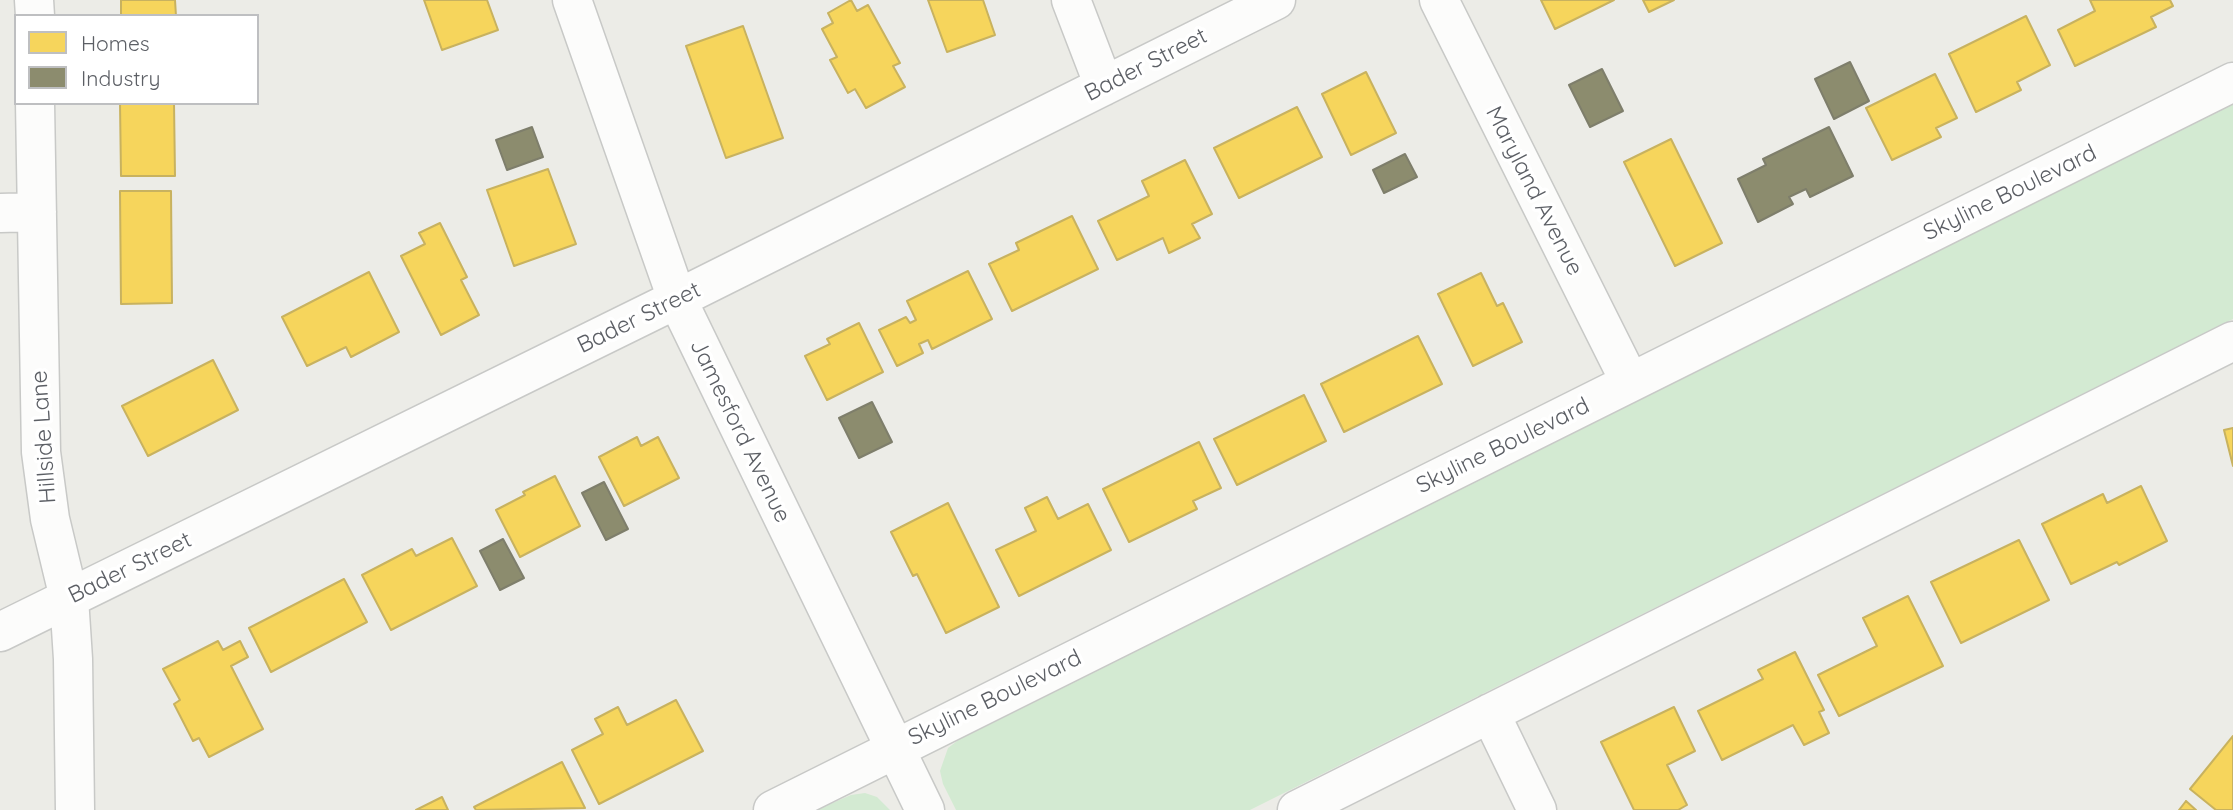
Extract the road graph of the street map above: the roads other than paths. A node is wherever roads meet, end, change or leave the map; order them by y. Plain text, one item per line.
1 (572, 0) edge
2 (1071, 0) edge
3 (1276, 0) edge
4 (1439, 0) edge
5 (2233, 82) edge
6 (1104, 86) junction
7 (35, 105) edge
8 (18, 212) edge
9 (677, 299) junction
10 (2233, 341) edge
11 (1630, 382) junction
12 (69, 598) junction
13 (0, 632) edge
14 (1490, 713) junction
15 (895, 748) junction
16 (75, 810) edge
17 (773, 810) edge
18 (925, 810) edge
19 (1297, 810) edge
20 (1537, 810) edge

1 - 9 street, Jamesford Avenue
2 - 6 street
3 - 6 street, Bader Street
4 - 11 street, Maryland Avenue
5 - 11 street, Skyline Boulevard
6 - 9 street, Bader Street
7 - 8 street, Hillside Lane
8 - 12 street, Hillside Lane
9 - 12 street, Bader Street
9 - 15 street, Jamesford Avenue
10 - 14 street
11 - 15 street, Skyline Boulevard
12 - 13 street, Bader Street
12 - 16 street, Hillside Lane
14 - 19 street
14 - 20 street
15 - 17 street, Skyline Boulevard
15 - 18 street, Jamesford Avenue

